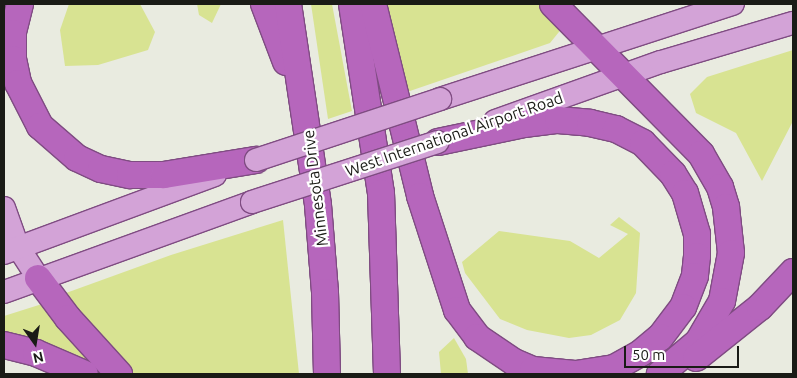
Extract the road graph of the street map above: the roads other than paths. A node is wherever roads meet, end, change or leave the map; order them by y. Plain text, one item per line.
1 (20, 4) edge
2 (264, 4) edge
3 (288, 4) edge
4 (352, 4) edge
5 (373, 4) edge
6 (553, 4) edge
7 (733, 4) edge
8 (793, 23) edge
9 (592, 47) junction
10 (622, 75) junction
11 (308, 132) junction
12 (438, 142) junction
13 (256, 160) junction
14 (4, 208) edge
15 (11, 250) edge
16 (793, 272) edge
17 (38, 278) junction
18 (4, 292) edge
19 (4, 345) edge
20 (85, 374) edge
21 (119, 374) edge
22 (327, 374) edge
23 (387, 374) edge
24 (576, 374) edge
25 (660, 374) edge
26 (673, 374) edge

1 - 13 highway
2 - 11 highway
3 - 11 highway, Minnesota Drive
4 - 23 highway
5 - 24 highway
6 - 9 highway
7 - 9 main road
8 - 10 main road, West International Airport Road
9 - 10 highway
9 - 13 main road, bridge
10 - 12 main road, West International Airport Road
10 - 25 highway
11 - 22 highway, Minnesota Drive
12 - 17 main road, West International Airport Road, bridge
12 - 24 highway
13 - 15 main road
14 - 15 main road
15 - 17 main road
16 - 26 highway
17 - 18 main road, West International Airport Road
17 - 21 highway
19 - 20 highway

